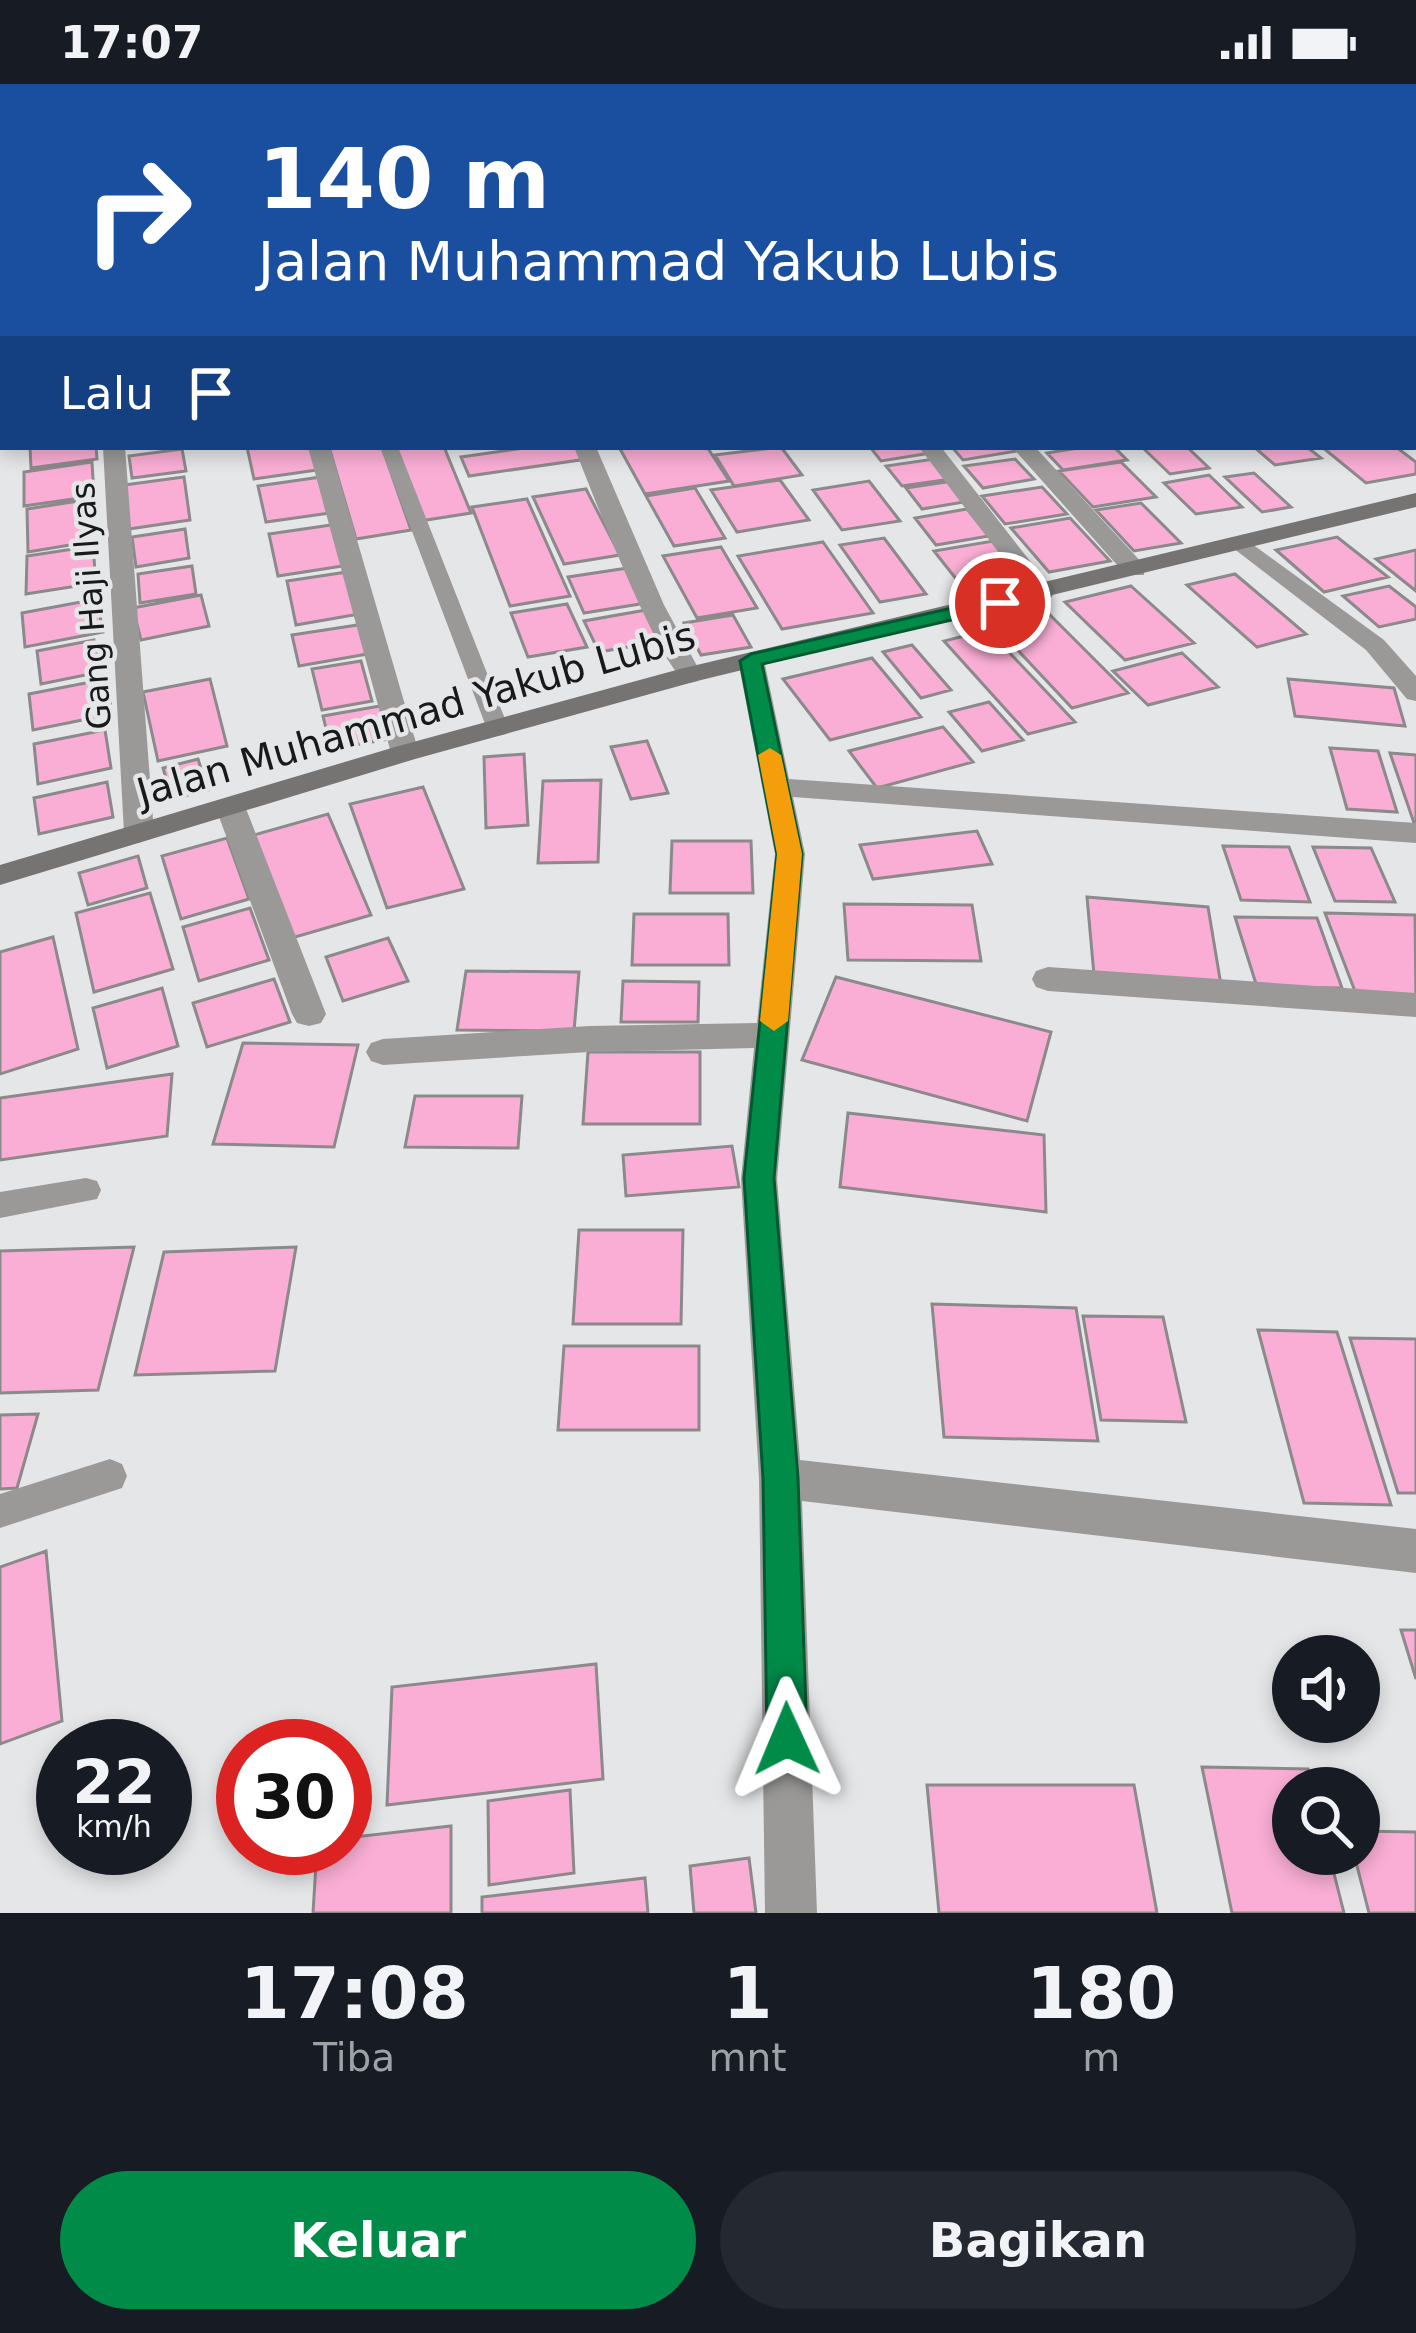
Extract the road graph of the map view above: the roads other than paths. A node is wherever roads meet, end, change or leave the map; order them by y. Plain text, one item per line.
1 (113, 450) edge
2 (321, 450) edge
3 (390, 450) edge
4 (586, 450) edge
5 (932, 450) edge
6 (1026, 450) edge
7 (1416, 500) edge
8 (1241, 543) junction
9 (1135, 570) junction
10 (1042, 593) junction
11 (751, 661) junction
12 (689, 675) junction
13 (1416, 693) edge
14 (498, 729) junction
15 (405, 753) junction
16 (776, 787) junction
17 (230, 806) junction
18 (139, 833) junction
19 (1416, 833) edge
20 (0, 875) edge
21 (1048, 979) dead end
22 (1416, 1005) edge
23 (309, 1014) dead end
24 (773, 1034) junction
25 (383, 1052) dead end
26 (86, 1190) dead end
27 (0, 1205) edge
28 (110, 1475) dead end
29 (780, 1478) junction
30 (0, 1511) edge
31 (1416, 1550) edge
32 (791, 1913) edge

1 - 18 street, Gang Haji Ilyas
2 - 15 street
3 - 14 lane
4 - 12 street
5 - 10 street
6 - 9 street
7 - 8 main road, Jalan Muhammad Yakub Lubis
8 - 9 main road, Jalan Muhammad Yakub Lubis
8 - 13 street
9 - 10 main road, Jalan Muhammad Yakub Lubis
10 - 11 main road, Jalan Muhammad Yakub Lubis
11 - 12 main road, Jalan Muhammad Yakub Lubis
11 - 16 street
12 - 14 main road, Jalan Muhammad Yakub Lubis
14 - 15 main road, Jalan Muhammad Yakub Lubis
15 - 17 main road, Jalan Muhammad Yakub Lubis
16 - 19 street
16 - 24 street
17 - 18 main road, Jalan Muhammad Yakub Lubis
17 - 23 street
18 - 20 main road, Jalan Muhammad Yakub Lubis
21 - 22 street
24 - 25 street
24 - 29 street
26 - 27 lane
28 - 30 lane
29 - 31 street
29 - 32 street

